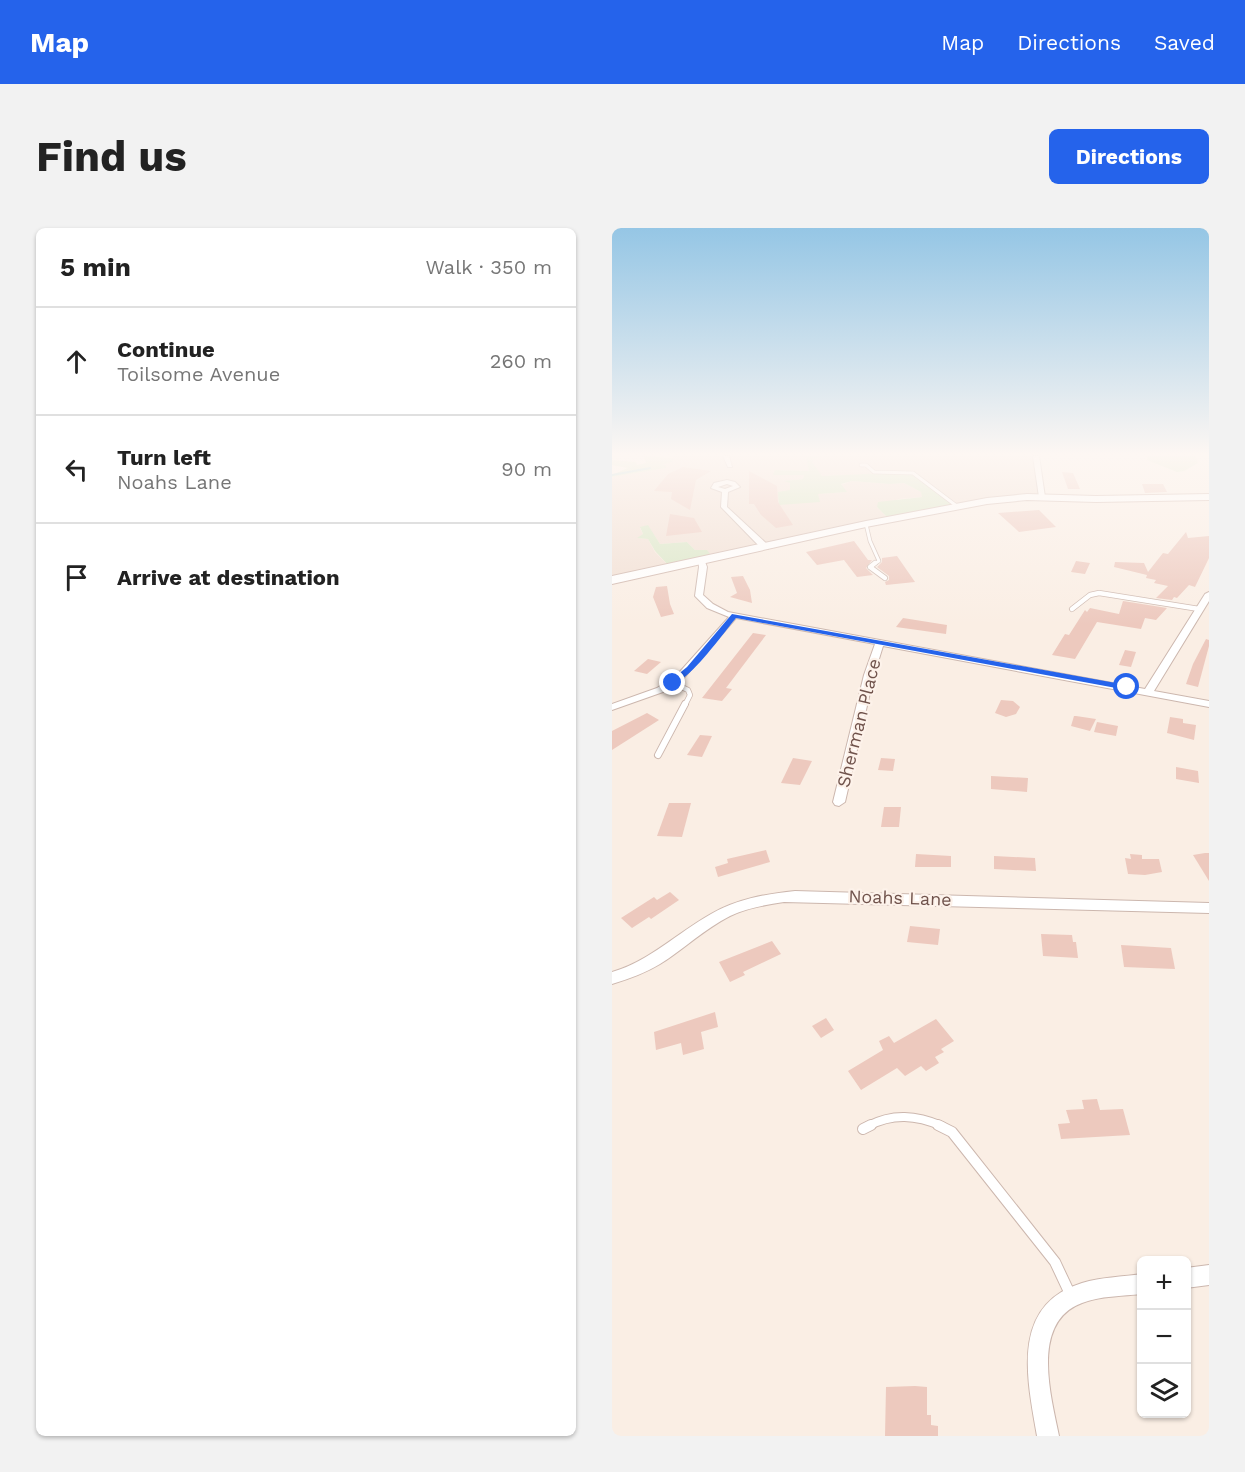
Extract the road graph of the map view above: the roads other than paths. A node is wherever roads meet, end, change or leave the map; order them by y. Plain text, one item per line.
1 (729, 512) edge
2 (929, 512) edge
3 (866, 524) junction
4 (765, 547) junction
5 (701, 561) junction
6 (885, 579) dead end
7 (612, 580) edge
8 (1209, 594) edge
9 (1072, 609) dead end
10 (1199, 609) junction
11 (734, 616) junction
12 (880, 643) junction
13 (673, 683) junction
14 (1149, 691) junction
15 (1209, 704) edge
16 (612, 707) edge
17 (658, 755) dead end
18 (839, 802) dead end
19 (1209, 908) edge
20 (612, 978) edge
21 (863, 1129) dead end
22 (1209, 1275) edge
23 (1191, 1277) edge
24 (1137, 1285) edge
25 (1071, 1297) junction
26 (1048, 1436) edge

1 - 4 street
2 - 3 street
3 - 4 street
3 - 6 lane
4 - 5 street
5 - 7 street
5 - 11 street
8 - 10 street
9 - 10 lane
10 - 14 street
11 - 12 street
11 - 13 street
12 - 14 street
12 - 18 street, Sherman Place
13 - 16 street
13 - 17 lane
14 - 15 street
19 - 20 street, Noahs Lane
21 - 25 lane
22 - 23 street
24 - 25 street
25 - 26 street

